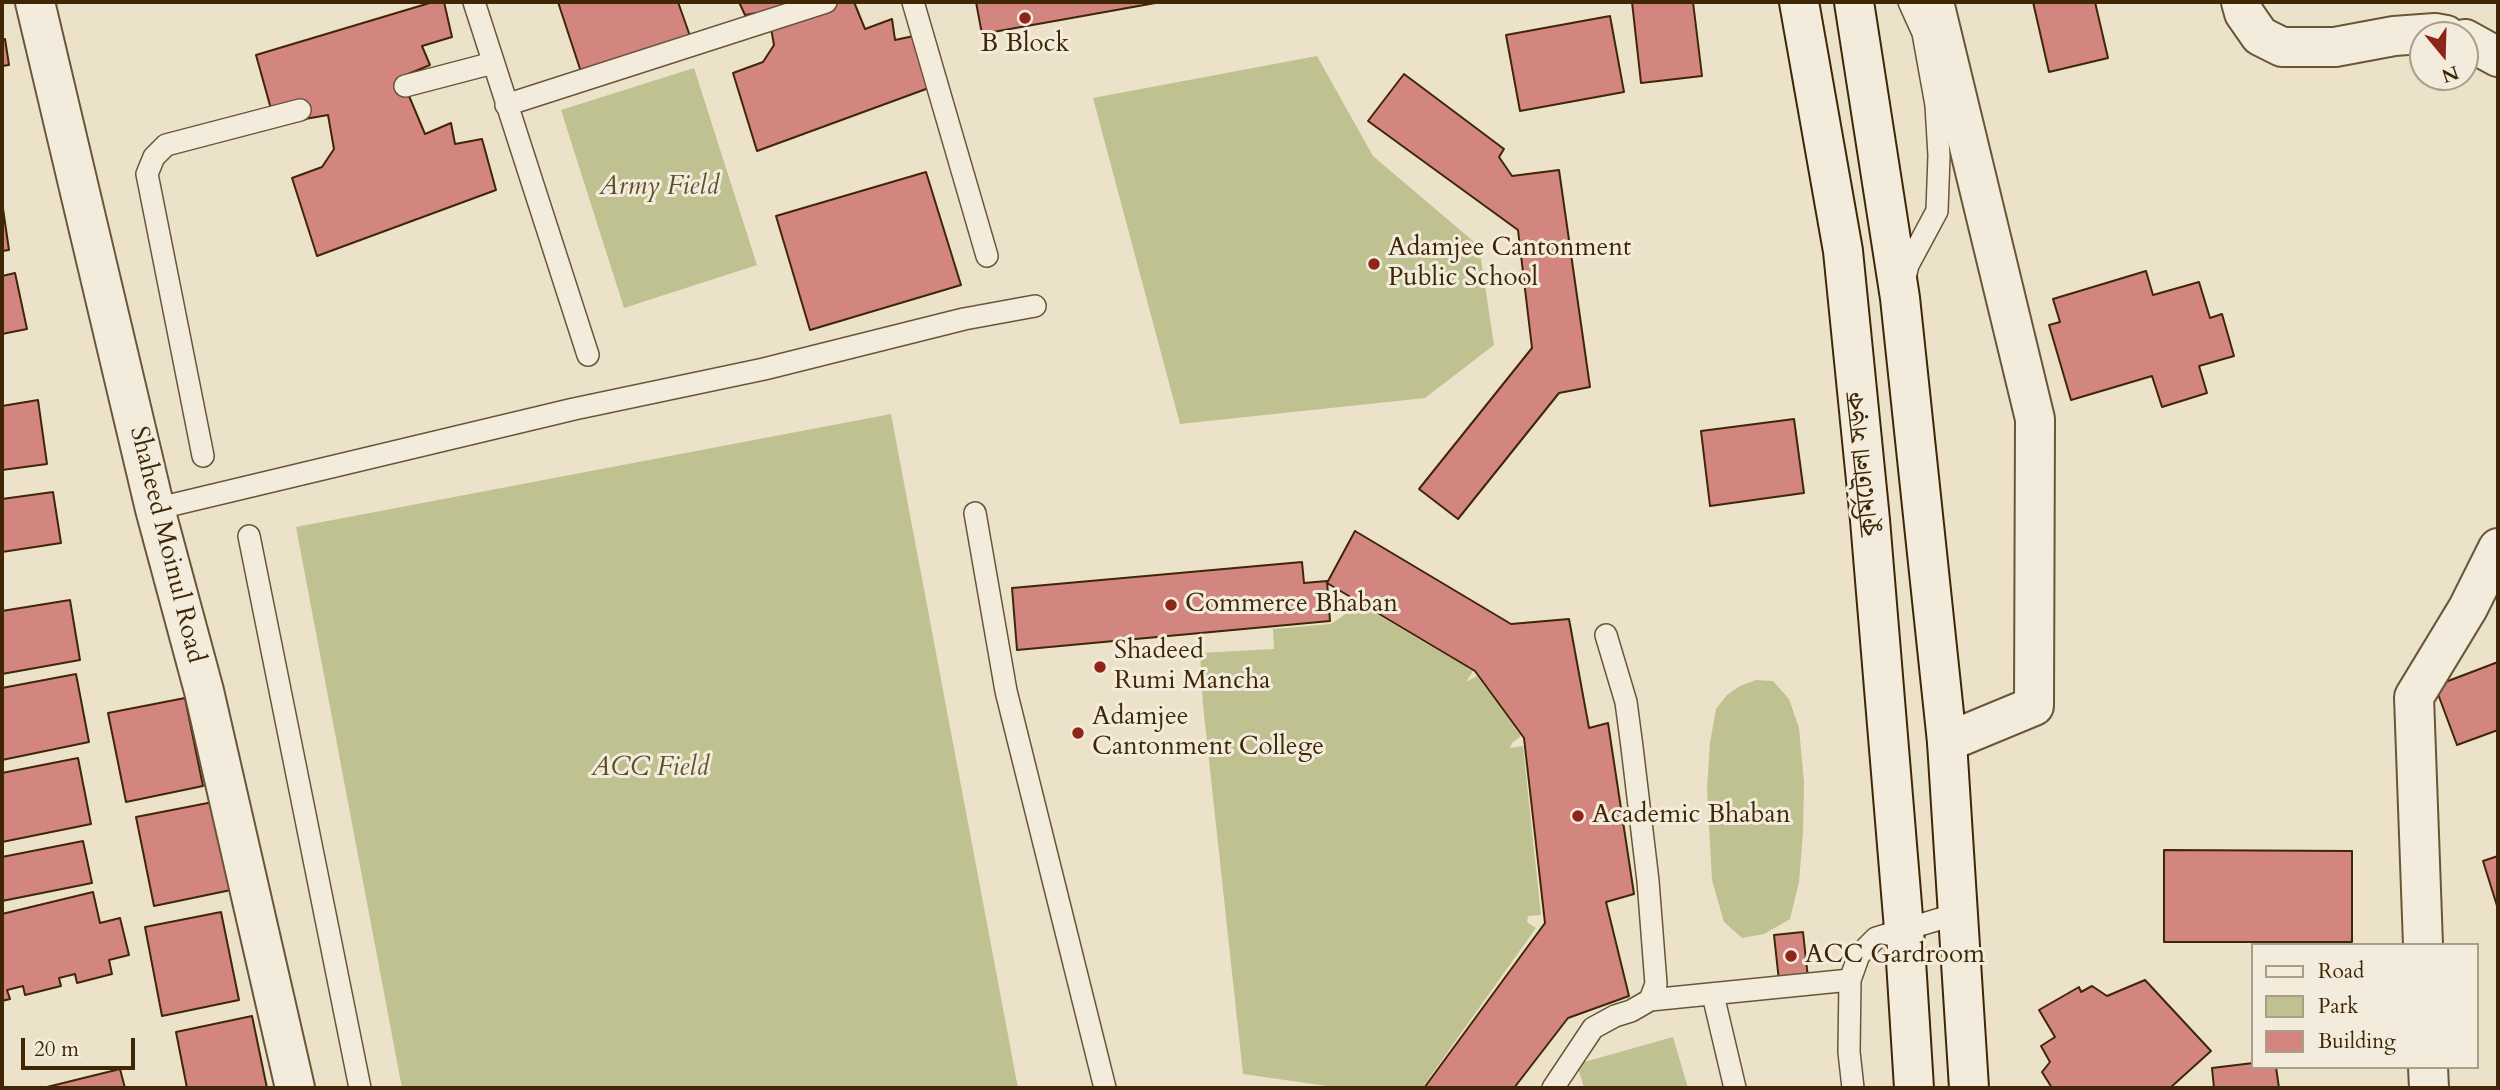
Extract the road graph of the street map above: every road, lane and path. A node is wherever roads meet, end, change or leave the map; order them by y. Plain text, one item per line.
1 (37, 2) edge
2 (474, 2) edge
3 (826, 2) edge
4 (914, 2) edge
5 (1800, 2) edge
6 (1854, 2) edge
7 (1909, 2) edge
8 (1934, 2) edge
9 (2241, 2) edge
10 (2409, 35) edge
11 (2479, 47) edge
12 (2498, 57) edge
13 (493, 62) junction
14 (405, 86) dead end
15 (506, 105) junction
16 (300, 110) dead end
17 (987, 256) dead end
18 (1900, 299) junction
19 (1035, 306) dead end
20 (588, 355) dead end
21 (203, 456) dead end
22 (155, 509) junction
23 (975, 513) dead end
24 (249, 536) dead end
25 (2498, 548) edge
26 (1606, 635) dead end
27 (1947, 742) junction
28 (1960, 914) junction
29 (1904, 929) junction
30 (2423, 943) edge
31 (1850, 980) junction
32 (1713, 995) junction
33 (1650, 1000) junction
34 (2428, 1069) edge
35 (295, 1088) edge
36 (359, 1088) edge
37 (1105, 1088) edge
38 (1553, 1088) edge
39 (1735, 1088) edge
40 (1853, 1088) edge
41 (1914, 1088) edge
42 (1969, 1088) edge
43 (2429, 1088) edge

1 - 22 street, Shaheed Moinul Road
2 - 13 lane
3 - 15 lane
4 - 17 lane
5 - 29 street, কুর্মিটোলা সড়ক
6 - 18 street, কুর্মিটোলা সড়ক
7 - 18 lane, কুর্মিটোলা সড়ক
8 - 27 street
9 - 10 street
11 - 12 street
13 - 14 lane
13 - 15 lane
15 - 20 lane
16 - 21 lane
18 - 27 street, কুর্মিটোলা সড়ক
19 - 22 lane
22 - 35 street, Shaheed Moinul Road
23 - 37 lane
24 - 36 lane
25 - 30 street
26 - 33 lane
27 - 28 street, কুর্মিটোলা সড়ক
28 - 29 lane
28 - 42 street, কুর্মিটোলা সড়ক
29 - 31 lane
29 - 41 street, কুর্মিটোলা সড়ক
31 - 32 lane
31 - 40 lane
32 - 33 lane
32 - 39 lane
33 - 38 lane
34 - 43 street

